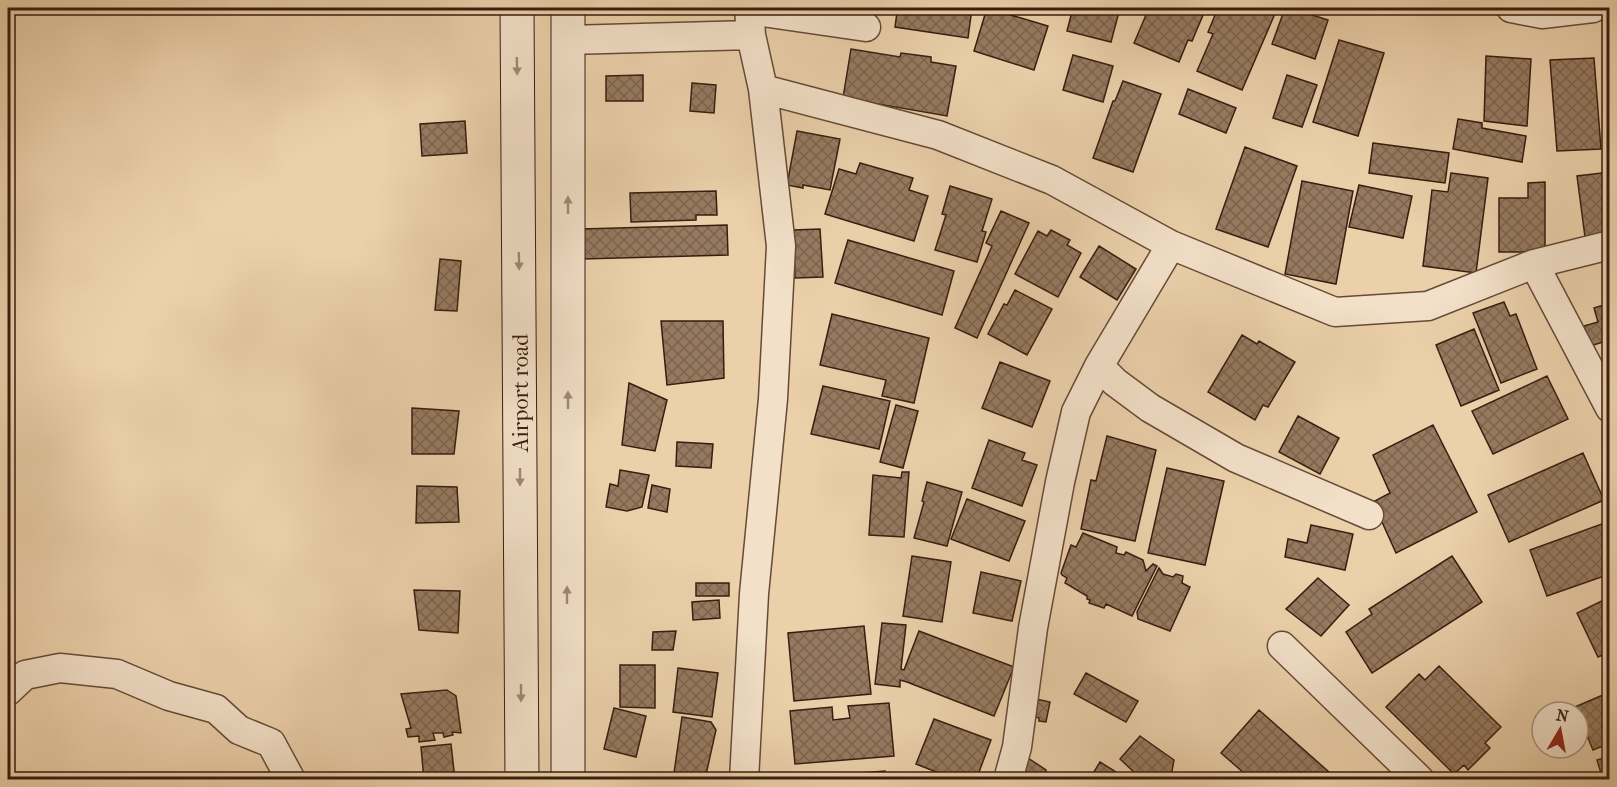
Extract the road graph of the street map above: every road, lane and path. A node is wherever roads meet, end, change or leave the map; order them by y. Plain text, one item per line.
1 (517, 8) edge
2 (568, 8) edge
3 (1511, 8) edge
4 (1593, 8) edge
5 (750, 17) edge
6 (866, 27) dead end
7 (568, 40) junction
8 (763, 89) junction
9 (1171, 245) junction
10 (1610, 245) edge
11 (1533, 264) junction
12 (1099, 366) junction
13 (1610, 408) edge
14 (1369, 515) dead end
15 (567, 644) junction
16 (1282, 646) dead end
17 (521, 647) junction
18 (8, 691) edge
19 (291, 780) edge
20 (522, 780) edge
21 (568, 780) edge
22 (744, 780) edge
23 (1008, 780) edge
24 (1420, 780) edge

1 -> 17 main road, Airport road
2 - 7 main road
3 - 4 street
5 - 6 street
5 - 7 street
5 - 8 street
15 -> 7 main road
8 - 9 street
8 - 22 street
9 - 11 street
9 - 12 street
10 - 11 street
11 - 13 street
12 - 14 street
12 - 23 street
15 - 17 main road
15 - 21 main road
16 - 24 street
17 -> 20 main road, Airport road
18 - 19 street

